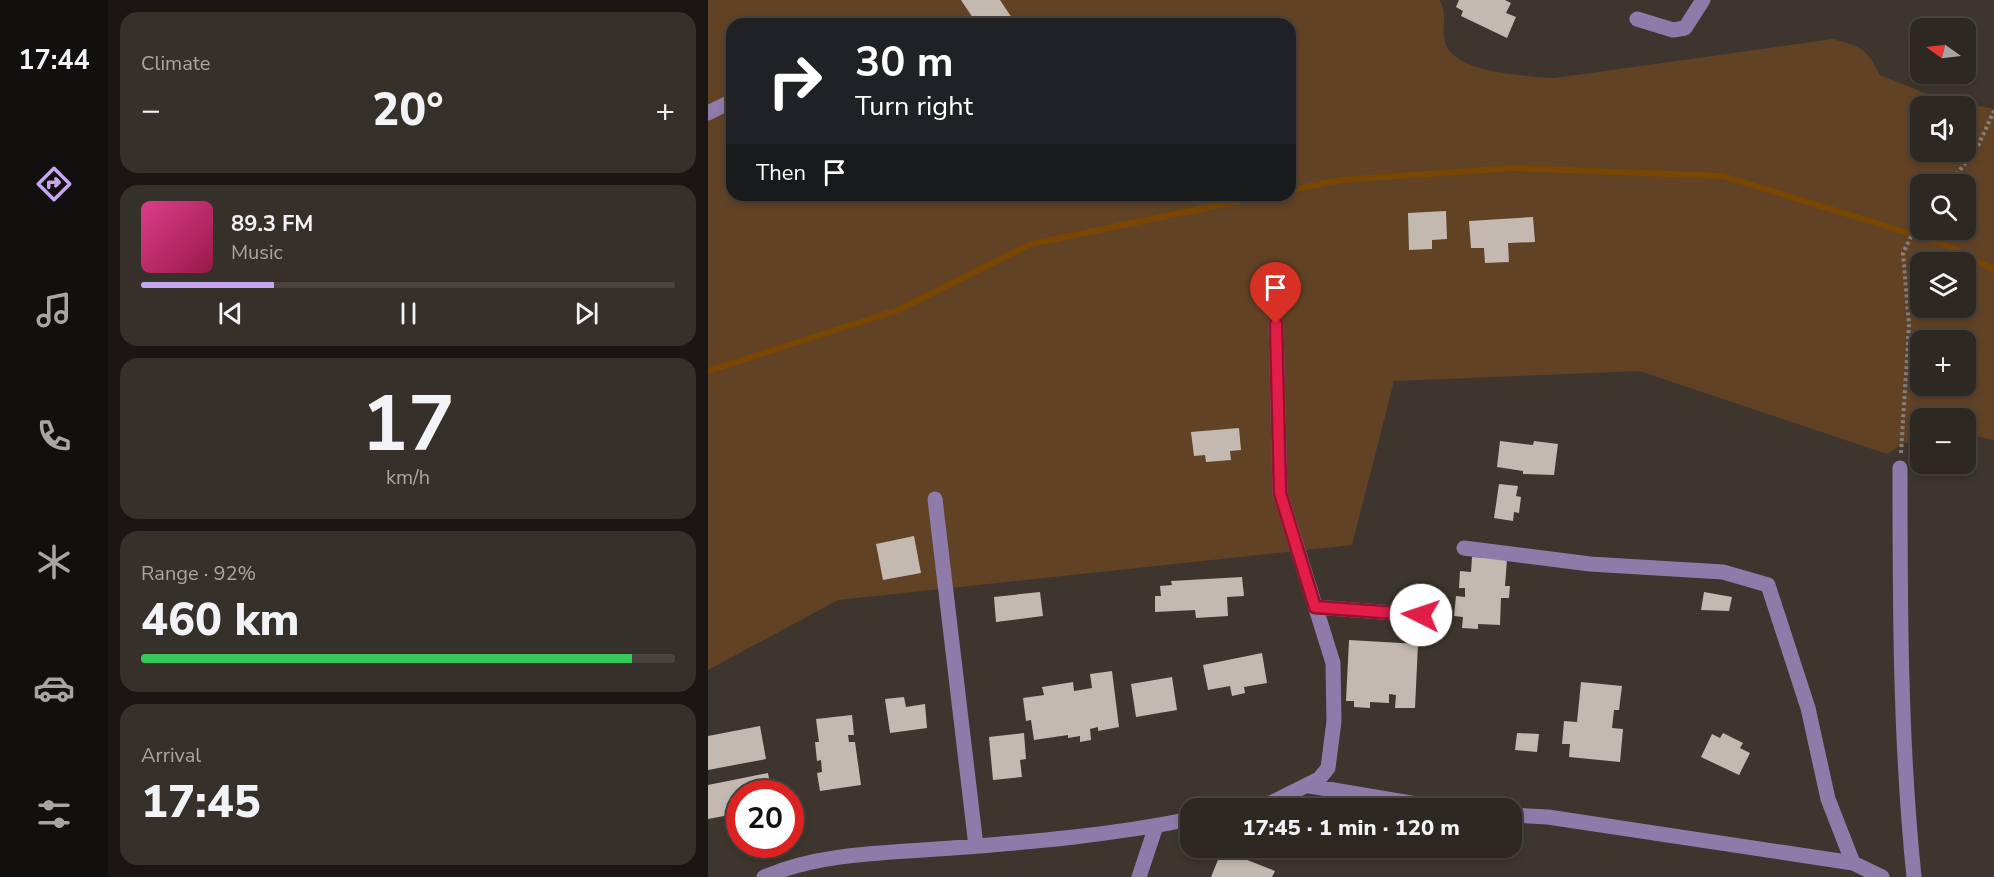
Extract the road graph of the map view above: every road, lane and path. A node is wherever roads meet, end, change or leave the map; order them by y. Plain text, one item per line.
1 (1703, 0) edge
2 (1637, 19) dead end
3 (726, 104) edge
4 (1994, 111) edge
5 (708, 112) edge
6 (1957, 174) edge
7 (1910, 239) edge
8 (1276, 324) dead end
9 (1900, 468) joint
10 (935, 499) dead end
11 (1464, 548) dead end
12 (1315, 607) junction
13 (1421, 615) dead end
14 (1310, 786) junction
15 (1282, 798) edge
16 (1381, 798) edge
17 (1522, 816) edge
18 (1180, 821) edge
19 (1156, 826) junction
20 (976, 846) junction
21 (1853, 863) junction
22 (764, 877) edge
23 (1139, 877) edge
24 (1882, 877) edge
25 (1914, 877) edge

1 - 2 street
3 - 5 street
4 - 6 path
7 - 9 path
8 - 12 street
9 - 25 street
10 - 20 street
11 - 21 street
12 - 13 street
12 - 14 street
14 - 15 street
14 - 16 street
17 - 21 street
18 - 19 street
19 - 20 street
19 - 23 street
20 - 22 street
21 - 24 street

